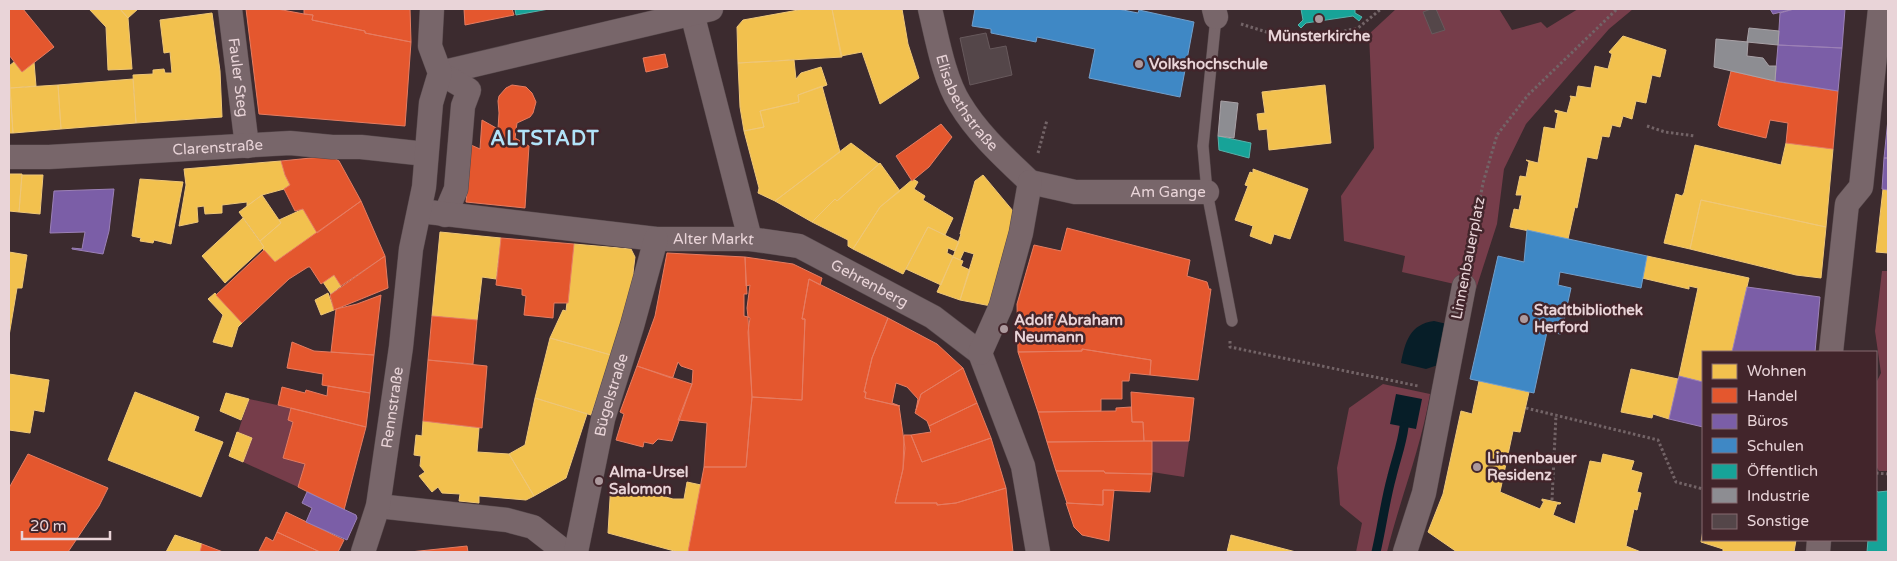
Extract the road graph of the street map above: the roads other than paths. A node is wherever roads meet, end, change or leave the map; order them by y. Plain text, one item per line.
1 (230, 9) edge
2 (432, 9) edge
3 (930, 9) edge
4 (1880, 9) edge
5 (701, 11) edge
6 (1215, 13) edge
7 (440, 73) junction
8 (247, 146) junction
9 (426, 154) junction
10 (9, 157) edge
11 (1030, 182) junction
12 (1207, 192) junction
13 (420, 212) junction
14 (445, 215) junction
15 (656, 239) junction
16 (750, 239) junction
17 (1464, 286) road end
18 (1232, 321) road end
19 (1831, 351) edge
20 (980, 353) junction
21 (378, 506) junction
22 (363, 552) edge
23 (564, 552) edge
24 (576, 552) edge
25 (1038, 552) edge
26 (1405, 552) edge

1 - 8 street, Fauler Steg
2 - 7 street
3 - 11 street, Elisabethstraße
4 - 19 street
5 - 7 street, Alter Markt
5 - 16 street, Alter Markt
6 - 12 lane
7 - 9 street
7 - 14 street
8 - 9 street, Clarenstraße
8 - 10 street, Clarenstraße
9 - 13 street
11 - 12 street, Am Gange
11 - 20 street
12 - 18 lane, Am Gange
13 - 14 street, Alter Markt
13 - 21 street, Rennstraße
14 - 15 street, Alter Markt
15 - 16 street, Alter Markt
15 - 24 street, Bügelstraße
16 - 20 street, Gehrenberg
17 - 26 street, Linnenbauerplatz
20 - 25 street
21 - 22 street, Rennstraße
21 - 23 street

